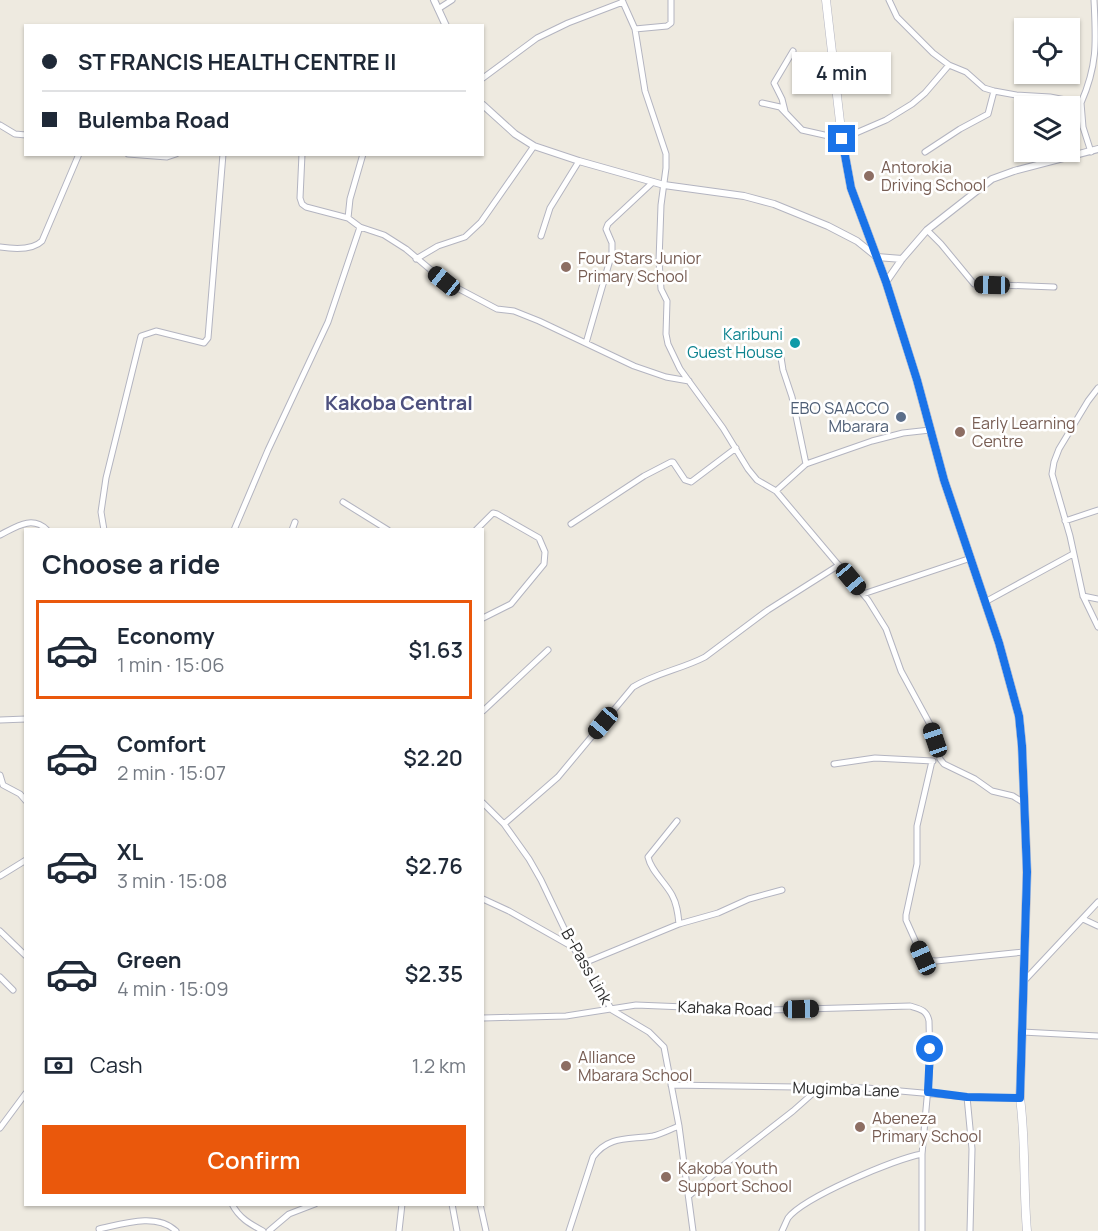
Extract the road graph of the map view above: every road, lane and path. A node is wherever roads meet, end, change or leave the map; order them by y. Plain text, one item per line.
1 (434, 0) edge
2 (452, 0) edge
3 (671, 0) edge
4 (826, 0) edge
5 (889, 0) edge
6 (1095, 0) edge
7 (623, 1) edge
8 (438, 9) junction
9 (445, 24) edge
10 (635, 29) junction
11 (793, 51) dead end
12 (1096, 63) edge
13 (949, 65) junction
14 (484, 77) edge
15 (994, 91) junction
16 (1081, 102) junction
17 (762, 103) dead end
18 (484, 106) edge
19 (785, 111) junction
20 (0, 125) edge
21 (24, 135) edge
22 (842, 139) junction
23 (534, 146) junction
24 (1095, 150) edge
25 (925, 152) dead end
26 (77, 156) edge
27 (155, 156) edge
28 (171, 156) edge
29 (223, 156) edge
30 (302, 156) edge
31 (362, 156) edge
32 (579, 161) junction
33 (653, 182) junction
34 (664, 185) junction
35 (348, 218) junction
36 (360, 227) junction
37 (927, 230) junction
38 (540, 236) dead end
39 (0, 247) edge
40 (877, 257) junction
41 (902, 259) junction
42 (416, 260) junction
43 (886, 282) junction
44 (1054, 287) dead end
45 (586, 343) junction
46 (780, 351) dead end
47 (689, 381) junction
48 (1098, 388) edge
49 (930, 430) junction
50 (736, 448) junction
51 (806, 464) junction
52 (776, 491) junction
53 (343, 502) dead end
54 (1098, 510) edge
55 (1065, 521) junction
56 (296, 522) dead end
57 (572, 524) dead end
58 (44, 528) edge
59 (104, 528) edge
60 (235, 528) edge
61 (292, 528) edge
62 (385, 528) edge
63 (478, 528) edge
64 (0, 535) edge
65 (1073, 554) junction
66 (971, 558) junction
67 (839, 565) junction
68 (863, 594) junction
69 (1083, 596) junction
70 (1098, 599) edge
71 (985, 602) junction
72 (484, 618) edge
73 (1098, 627) edge
74 (548, 650) dead end
75 (484, 710) edge
76 (24, 719) edge
77 (0, 720) edge
78 (940, 759) junction
79 (932, 761) junction
80 (834, 764) dead end
81 (0, 775) edge
82 (24, 799) edge
83 (1024, 803) junction
84 (484, 804) edge
85 (677, 821) dead end
86 (504, 824) junction
87 (24, 861) edge
88 (0, 876) edge
89 (782, 890) dead end
90 (484, 899) edge
91 (1098, 902) edge
92 (1083, 919) junction
93 (679, 924) junction
94 (1098, 926) edge
95 (0, 931) edge
96 (573, 947) junction
97 (1024, 952) junction
98 (24, 954) edge
99 (584, 963) junction
100 (0, 977) edge
101 (1023, 983) junction
102 (13, 990) dead end
103 (612, 1010) junction
104 (484, 1018) edge
105 (1022, 1032) junction
106 (1098, 1036) edge
107 (671, 1085) junction
108 (820, 1087) junction
109 (928, 1092) junction
110 (24, 1096) edge
111 (967, 1097) junction
112 (1020, 1098) junction
113 (679, 1126) junction
114 (0, 1128) edge
115 (922, 1154) junction
116 (689, 1196) junction
117 (233, 1206) edge
118 (310, 1206) edge
119 (402, 1206) edge
120 (452, 1206) edge
121 (480, 1206) edge
122 (99, 1229) dead end
123 (176, 1231) edge
124 (263, 1231) edge
125 (269, 1231) edge
126 (399, 1231) edge
127 (458, 1231) edge
128 (486, 1231) edge
129 (569, 1231) edge
130 (693, 1231) edge
131 (782, 1231) edge
132 (922, 1231) edge
133 (970, 1231) edge
134 (1028, 1231) edge

1 - 8 street
2 - 8 street
3 - 10 street
4 - 22 main road
5 - 13 street
6 - 12 street
7 - 10 street
7 - 14 street
8 - 9 street
10 - 34 street
11 - 19 street
12 - 16 street
13 - 15 street
13 - 22 street
15 - 16 street
15 - 25 street
16 - 24 street
17 - 19 street
18 - 23 street
19 - 22 street
20 - 21 street
22 - 40 main road
23 - 32 street
23 - 42 street
24 - 37 street
26 - 39 street
27 - 28 street
29 - 59 street
30 - 35 street
31 - 35 street
32 - 33 street
32 - 38 street
33 - 34 street
33 - 45 street
34 - 40 street
34 - 47 street
35 - 36 street
36 - 42 street
36 - 60 street
37 - 41 street
37 - 44 street
40 - 41 street
40 - 43 main road
41 - 43 street
42 - 45 street
43 - 49 main road
45 - 47 street
46 - 51 street
47 - 50 street
48 - 55 street
49 - 51 street
49 - 66 main road
50 - 52 street
50 - 57 street
51 - 52 street
52 - 67 street
53 - 62 street
54 - 55 street
55 - 65 street
56 - 61 street
58 - 64 street
63 - 72 street
65 - 69 street
65 - 71 street
66 - 68 street
66 - 71 main road
67 - 68 street
67 - 86 street
68 - 78 street
69 - 70 street
69 - 73 street
71 - 83 main road
74 - 75 street
76 - 77 street
78 - 79 street
78 - 83 street
79 - 80 street
79 - 97 street
81 - 82 street
83 - 97 main road
84 - 86 street, B-Pass Link
85 - 93 street
86 - 96 street, B-Pass Link
87 - 88 street
89 - 93 street
90 - 96 street
91 - 92 street
92 - 94 street
92 - 101 street
93 - 99 street
95 - 98 street
96 - 99 street, B-Pass Link
97 - 101 main road
99 - 103 street, B-Pass Link
100 - 102 street
101 - 105 main road
103 - 104 street, Kahaka Road
103 - 107 street, B-Pass Link
103 - 109 street, Kahaka Road
105 - 106 street
105 - 112 main road
107 - 108 street, Mugimba Lane
107 - 113 street, B-Pass Link
108 - 109 street, Mugimba Lane
108 - 116 street
109 - 111 street, Mugimba Lane
109 - 115 street, Kahaka Road
110 - 114 street
111 - 112 street, Mugimba Lane
111 - 133 street
112 - 134 main road
113 - 116 street, B-Pass Link
113 - 129 street
115 - 131 street
115 - 132 street, Kahaka Road
116 - 130 street, B-Pass Link
117 - 124 street
118 - 125 street
119 - 126 street
120 - 127 street
121 - 128 street
122 - 123 street

